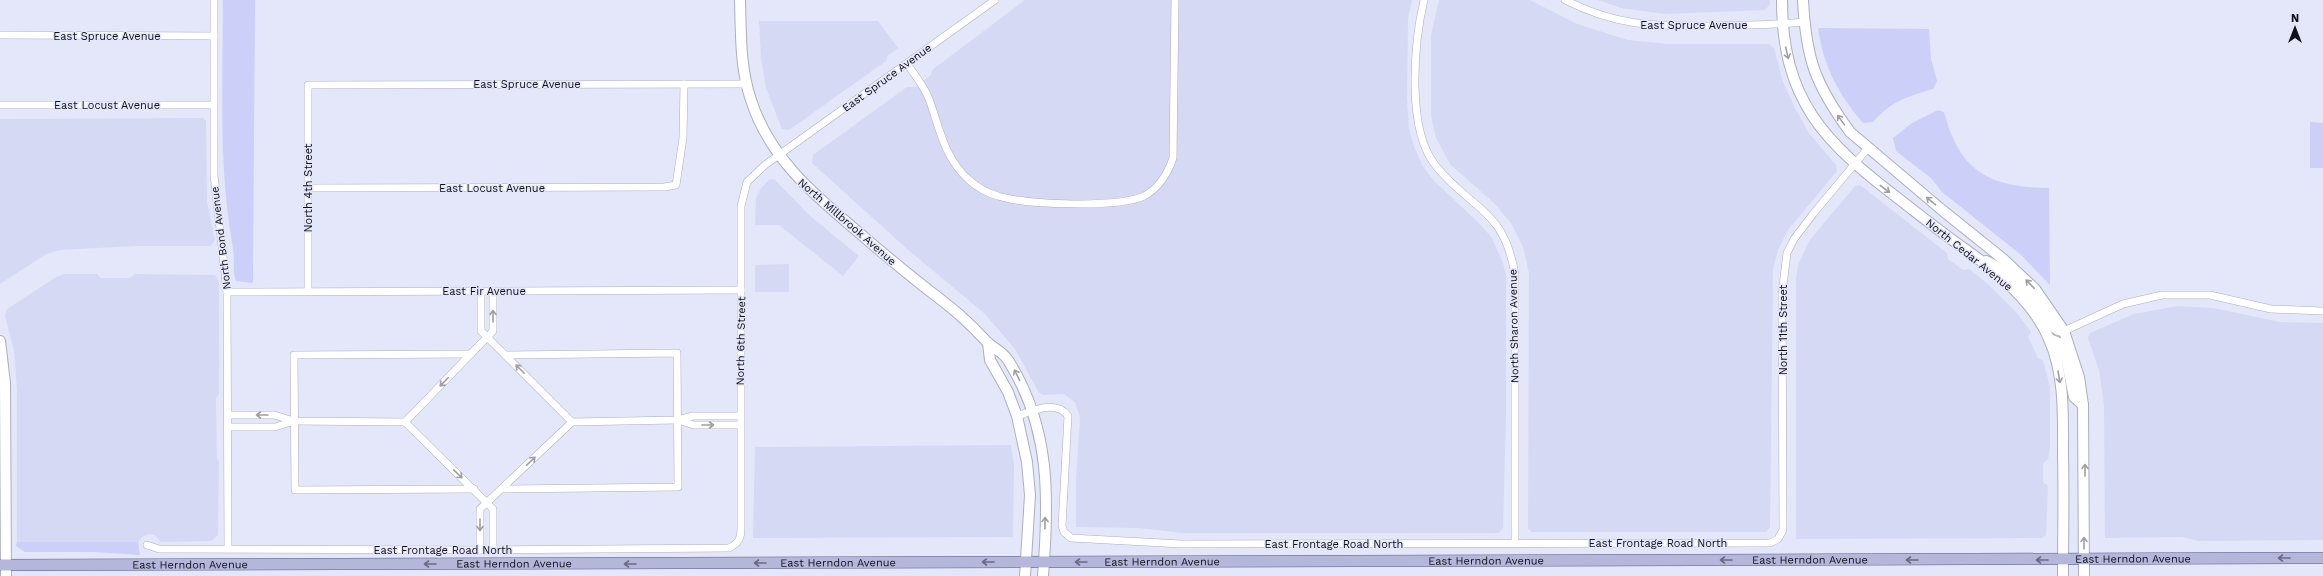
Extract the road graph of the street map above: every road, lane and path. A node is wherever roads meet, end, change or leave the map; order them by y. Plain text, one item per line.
1 (214, 0) edge
2 (740, 0) edge
3 (995, 0) edge
4 (1174, 0) edge
5 (1424, 0) edge
6 (1565, 0) edge
7 (1782, 0) edge
8 (1803, 0) edge
9 (1804, 22) junction
10 (1783, 24) junction
11 (0, 35) edge
12 (214, 36) junction
13 (907, 64) junction
14 (684, 84) junction
15 (747, 84) junction
16 (308, 85) joint
17 (0, 105) edge
18 (213, 105) junction
19 (1868, 148) junction
20 (779, 155) junction
21 (1854, 165) junction
22 (308, 188) junction
23 (1974, 255) junction
24 (741, 290) junction
25 (308, 291) junction
26 (481, 291) junction
27 (493, 291) junction
28 (227, 292) junction
29 (2323, 311) edge
30 (2064, 331) junction
31 (487, 338) junction
32 (2049, 339) junction
33 (0, 341) edge
34 (988, 343) junction
35 (471, 354) junction
36 (506, 355) junction
37 (2, 357) edge
38 (2083, 405) junction
39 (1032, 411) junction
40 (228, 415) junction
41 (740, 416) junction
42 (1017, 416) junction
43 (677, 420) junction
44 (294, 421) junction
45 (405, 422) junction
46 (572, 422) junction
47 (740, 425) junction
48 (228, 427) junction
49 (474, 489) junction
50 (504, 489) junction
51 (487, 502) junction
52 (1778, 539) joint
53 (738, 543) joint
54 (1515, 543) junction
55 (147, 545) dead end
56 (228, 548) junction
57 (480, 550) junction
58 (493, 550) junction
59 (2323, 558) edge
60 (2064, 559) junction
61 (2084, 559) junction
62 (1027, 562) junction
63 (1044, 562) junction
64 (4, 569) edge
65 (1026, 576) edge
66 (1043, 576) edge
67 (2064, 576) edge
68 (2084, 576) edge

1 - 12 street, North Bond Avenue
2 - 15 main road, North Millbrook Avenue
3 - 13 street, East Spruce Avenue
4 - 13 street
5 - 54 street, North Sharon Avenue
6 - 10 street, East Spruce Avenue
7 - 10 main road, North Cedar Avenue
8 - 9 main road, North Cedar Avenue
9 - 10 street, East Spruce Avenue
19 -> 9 main road, North Cedar Avenue
10 -> 21 main road, North Cedar Avenue
11 - 12 street, East Spruce Avenue
12 - 18 street, North Bond Avenue
13 - 20 street, East Spruce Avenue
14 - 15 street, East Spruce Avenue
14 - 16 street, East Spruce Avenue
14 - 22 street, East Locust Avenue
15 - 20 main road, North Millbrook Avenue
16 - 22 street, North 4th Street
17 - 18 street, East Locust Avenue
18 - 28 street, North Bond Avenue
19 - 21 street, North 11th Street
30 -> 19 main road, North Cedar Avenue
20 - 24 street, North 6th Street
20 - 34 main road, North Millbrook Avenue
21 -> 23 main road, North Cedar Avenue
21 - 52 street, North 11th Street
22 - 25 street, North 4th Street
23 - 30 main road
23 - 32 main road, North Cedar Avenue
24 - 27 street, East Fir Avenue
24 - 41 street, North 6th Street
25 - 26 street, East Fir Avenue
25 - 28 street, East Fir Avenue
26 - 27 street, East Fir Avenue
26 - 31 street
31 -> 27 street
28 - 40 street, North Bond Avenue
29 - 30 street
30 - 38 main road, North Cedar Avenue
31 - 35 street
31 - 36 street
32 - 38 main road
32 -> 60 main road, North Cedar Avenue
33 - 37 main road
39 -> 34 main road, North Millbrook Avenue
34 - 42 main road
35 - 44 street
35 -> 45 street
36 - 43 street
46 -> 36 street
37 - 64 main road
61 -> 38 main road, North Cedar Avenue
39 - 42 street, East Frontage Road North
39 - 54 street, East Frontage Road North
63 -> 39 main road, North Millbrook Avenue
44 -> 40 street
40 - 48 street, North Bond Avenue
41 - 43 street
41 - 47 street, North 6th Street
42 - 62 main road
43 - 46 street
43 -> 47 street
43 - 50 street
44 - 45 street
44 - 48 street
44 - 49 street
45 -> 49 street
50 -> 46 street
47 - 53 street, North 6th Street
48 - 56 street, North Bond Avenue
49 - 51 street
50 - 51 street
51 -> 57 street
51 - 58 street
52 - 54 street, East Frontage Road North
53 - 58 street, East Frontage Road North
55 - 56 street, East Frontage Road North
56 - 57 street, East Frontage Road North
57 - 58 street, East Frontage Road North
59 -> 61 main road, East Herndon Avenue
60 - 61 main road, East Herndon Avenue
60 -> 63 main road, East Herndon Avenue
60 - 67 main road, North Cedar Avenue
61 - 68 main road, North Cedar Avenue
62 - 63 main road, East Herndon Avenue
62 -> 64 main road, East Herndon Avenue
62 - 65 main road
63 - 66 main road, North Millbrook Avenue

